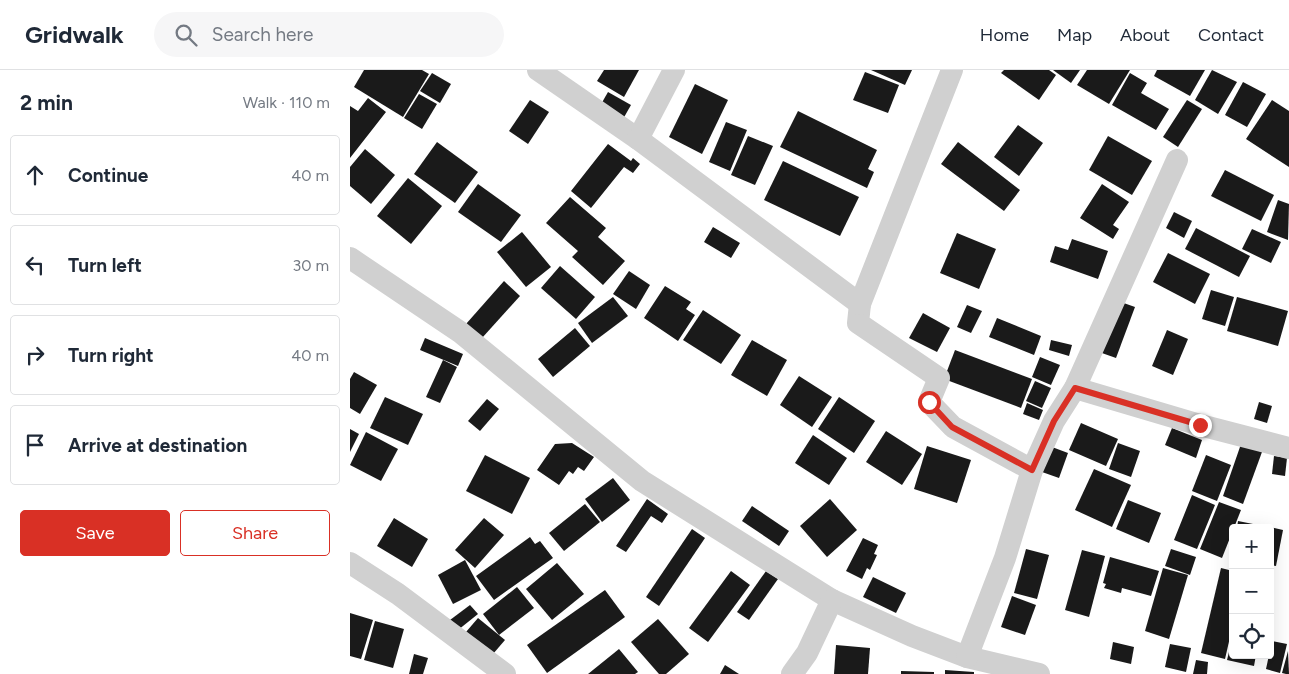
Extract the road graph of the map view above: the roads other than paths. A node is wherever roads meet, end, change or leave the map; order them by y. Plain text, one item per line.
1 (538, 70) edge
2 (674, 70) edge
3 (952, 70) edge
4 (638, 139) junction
5 (1177, 160) dead end
6 (350, 258) edge
7 (860, 304) junction
8 (1075, 388) junction
9 (1289, 448) edge
10 (1032, 470) junction
11 (350, 563) edge
12 (832, 600) junction
13 (967, 657) junction
14 (505, 674) edge
15 (792, 674) edge
16 (1040, 674) edge

1 - 4 street
2 - 4 street
3 - 7 street
4 - 7 street
5 - 8 street
6 - 12 street
7 - 10 street
8 - 9 street
8 - 10 street
10 - 13 street
11 - 14 street
12 - 13 street
12 - 15 street
13 - 16 street

